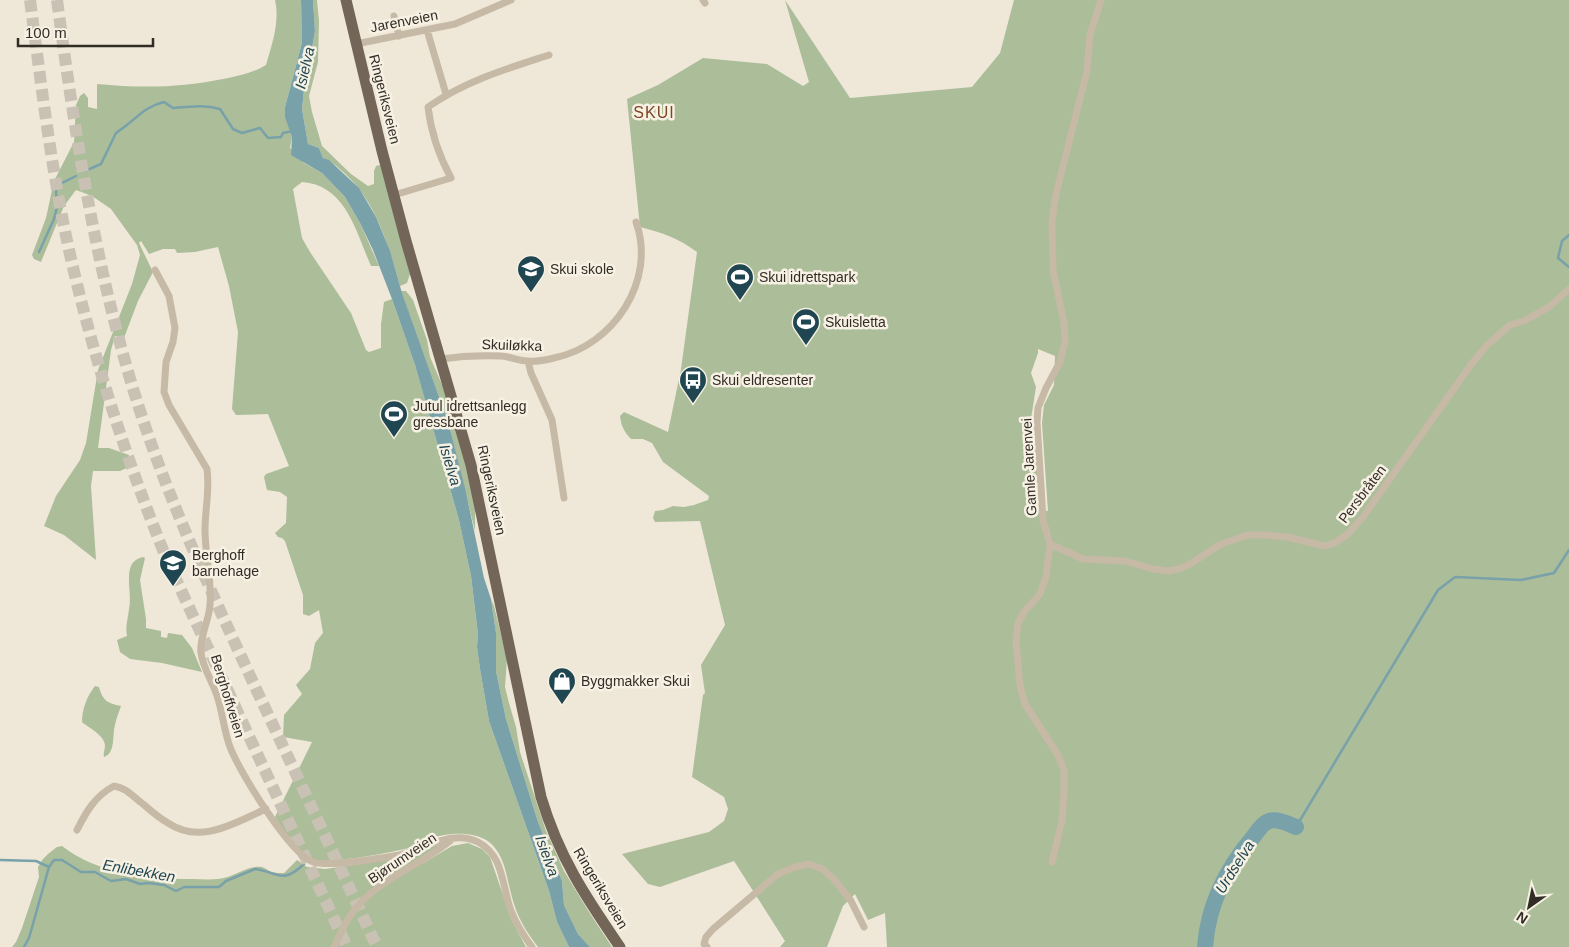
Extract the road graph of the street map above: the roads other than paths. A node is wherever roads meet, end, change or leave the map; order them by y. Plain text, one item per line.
1 (346, 0) edge
2 (511, 0) edge
3 (1101, 0) edge
4 (394, 16) dead end
5 (426, 30) junction
6 (400, 36) junction
7 (356, 44) junction
8 (549, 55) dead end
9 (446, 94) junction
10 (394, 195) junction
11 (636, 222) dead end
12 (155, 270) dead end
13 (1569, 289) edge
14 (441, 359) junction
15 (528, 361) junction
16 (564, 498) dead end
17 (1050, 544) junction
18 (266, 809) junction
19 (77, 830) dead end
20 (450, 840) junction
21 (1052, 862) dead end
22 (864, 927) dead end
23 (334, 947) edge
24 (532, 947) edge
25 (620, 947) edge
26 (707, 947) edge

1 - 7 main road, Ringeriksveien
2 - 5 street, Jarenveien
3 - 17 street, Gamle Jarenvei
4 - 6 street
5 - 6 street, Jarenveien
5 - 9 street
6 - 7 street, Jarenveien
7 - 10 main road, Ringeriksveien
8 - 9 street
9 - 10 street
10 - 14 main road, Ringeriksveien
11 - 15 street, Skuiløkka
12 - 18 street, Berghoffveien
13 - 17 street, Persbråten
14 - 15 street, Skuiløkka
14 - 25 main road, Ringeriksveien
15 - 16 street
17 - 21 street, Gamle Jarenvei
18 - 19 street
18 - 20 street, Berghoffveien
20 - 23 street, Bjørumveien
20 - 24 street, Bjørumveien
22 - 26 street

